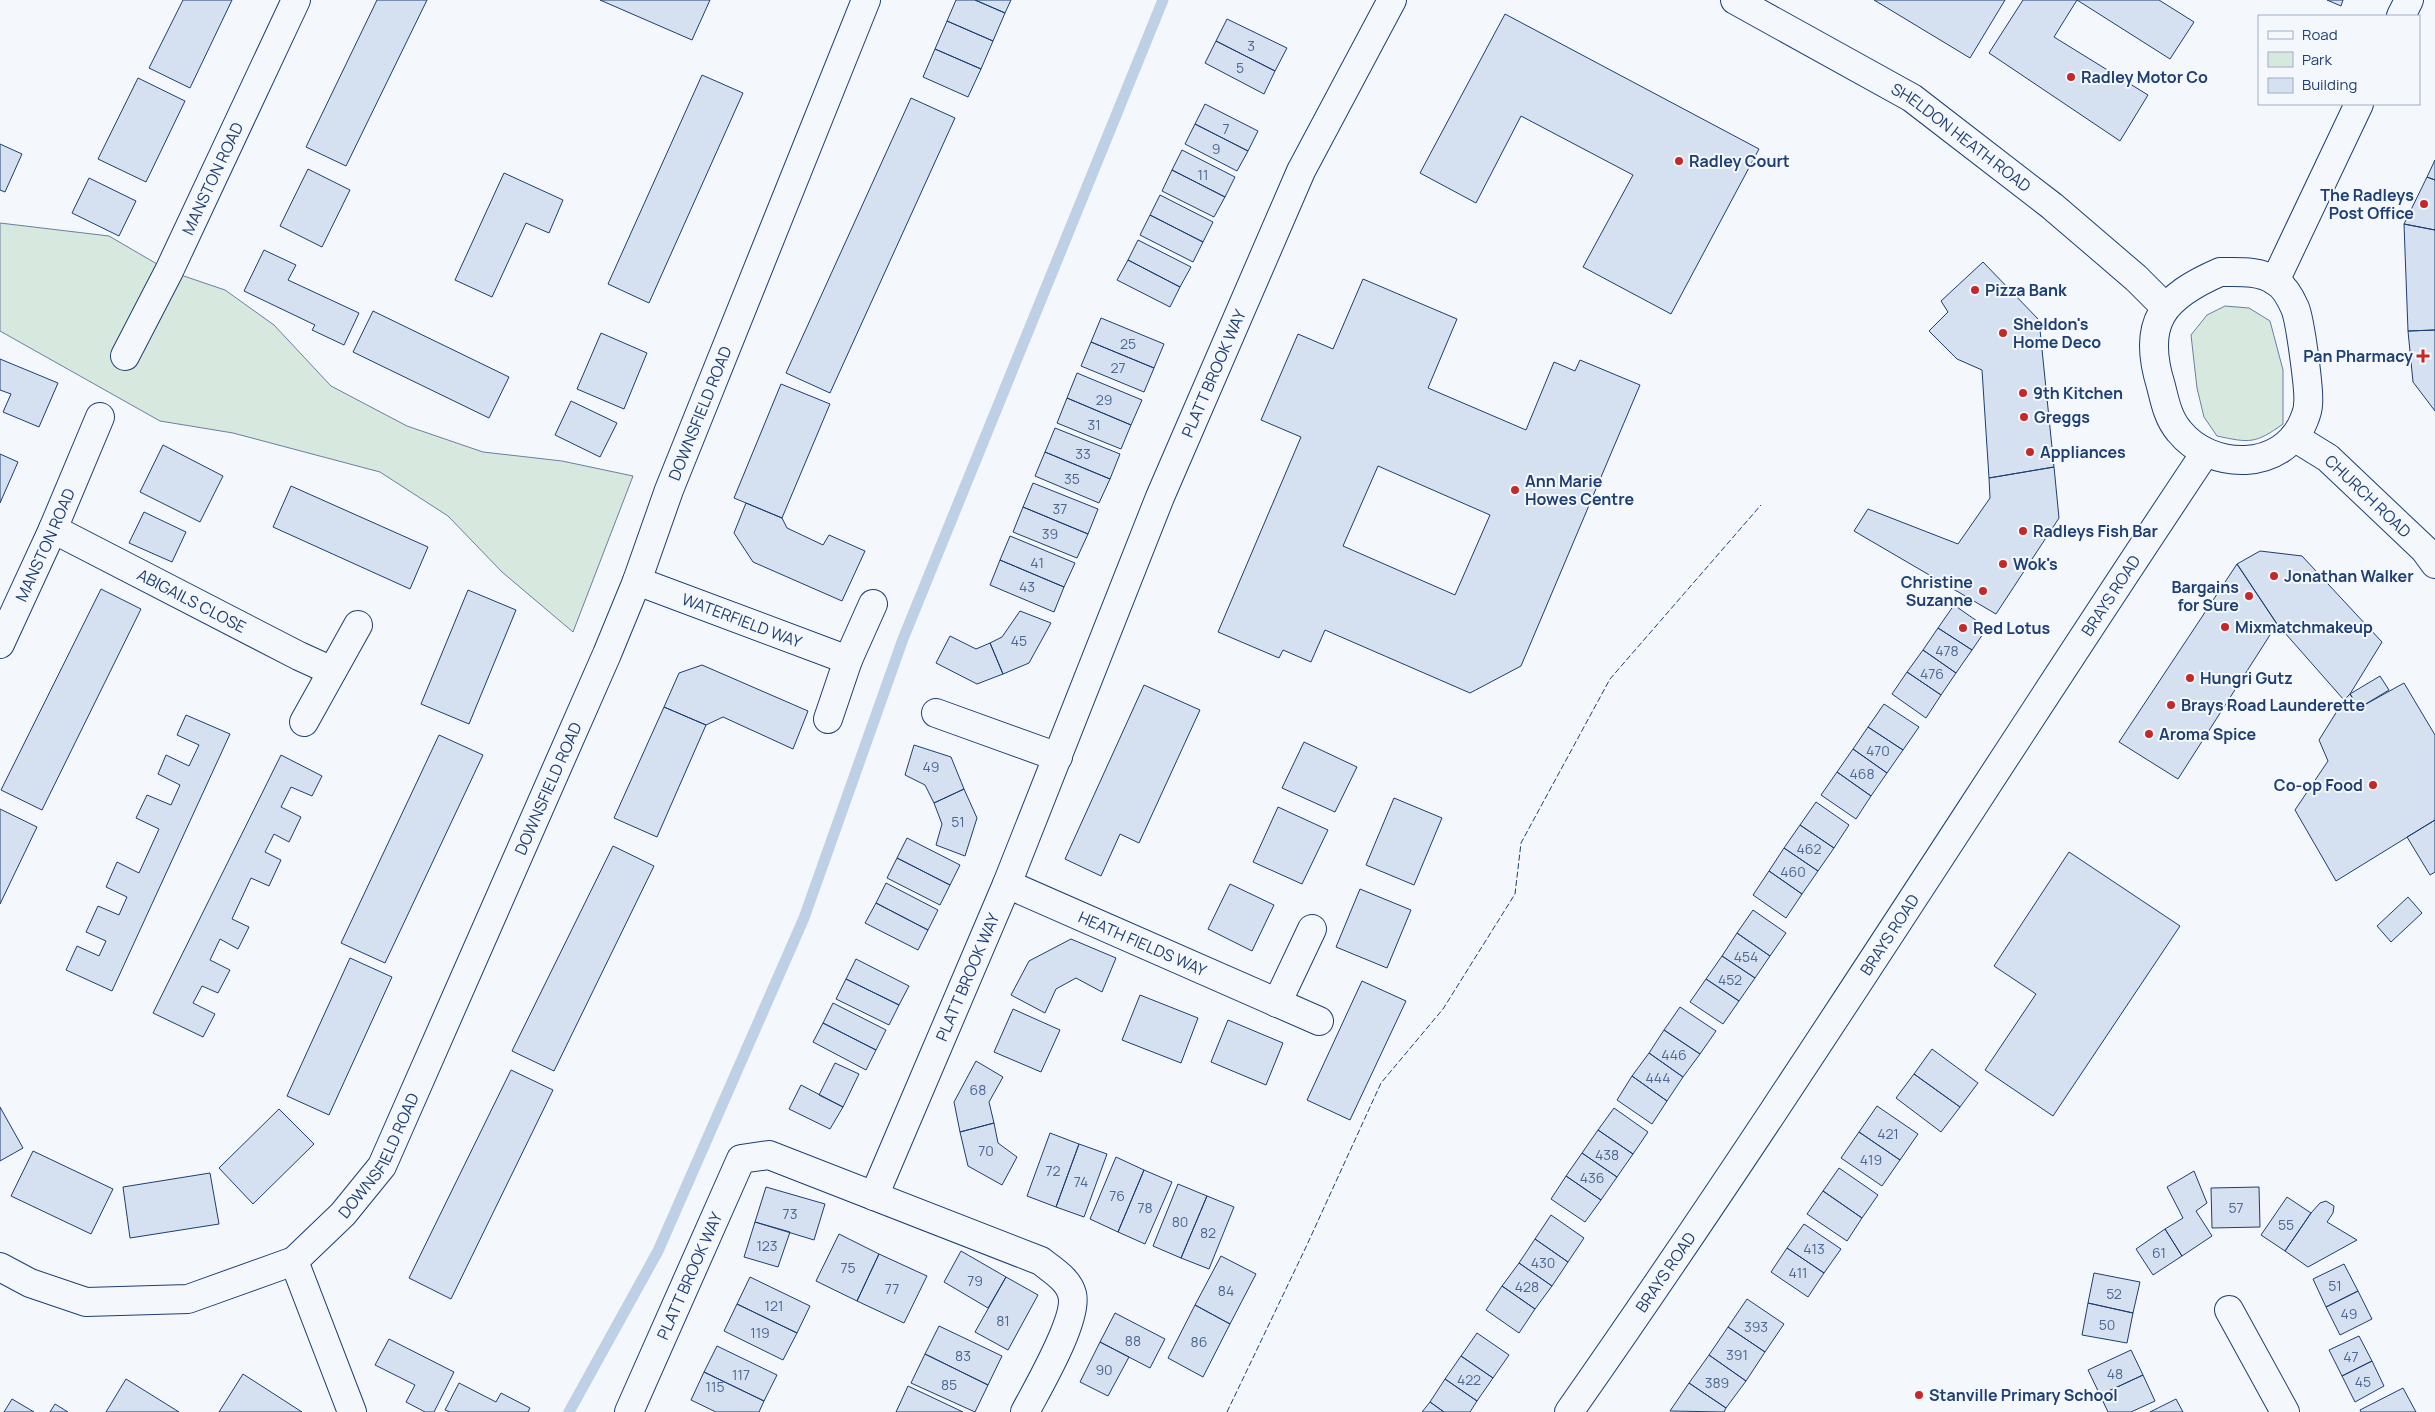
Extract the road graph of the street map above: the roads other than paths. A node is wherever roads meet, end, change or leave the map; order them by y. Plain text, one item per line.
1 (296, 0) edge
2 (866, 0) edge
3 (1392, 0) edge
4 (1735, 0) edge
5 (2409, 0) edge
6 (2402, 15) edge
7 (2359, 105) edge
8 (2275, 280) junction
9 (2164, 307) junction
10 (125, 356) dead end
11 (100, 418) dead end
12 (2294, 437) junction
13 (2205, 453) junction
14 (53, 529) junction
15 (2435, 564) edge
16 (637, 581) junction
17 (873, 604) dead end
18 (358, 625) dead end
19 (0, 644) edge
20 (848, 660) junction
21 (332, 671) junction
22 (936, 713) dead end
23 (828, 719) dead end
24 (304, 722) dead end
25 (1058, 757) junction
26 (1007, 884) junction
27 (1312, 929) dead end
28 (1277, 1003) junction
29 (1319, 1022) dead end
30 (874, 1196) junction
31 (294, 1261) junction
32 (0, 1267) edge
33 (2229, 1310) dead end
34 (352, 1412) edge
35 (629, 1412) edge
36 (1025, 1412) edge
37 (1569, 1412) edge
38 (2285, 1412) edge

1 - 10 street, MANSTON ROAD
2 - 16 street, DOWNSFIELD ROAD
3 - 25 street, PLATT BROOK WAY
4 - 9 street, SHELDON HEATH ROAD
5 - 6 street
7 - 8 street
8 - 9 street
8 - 12 street
9 - 13 street
11 - 14 street, MANSTON ROAD
12 - 13 street
12 - 15 street, CHURCH ROAD
13 - 37 street, BRAYS ROAD
14 - 19 street, MANSTON ROAD
14 - 21 street, ABIGAILS CLOSE
16 - 20 street, WATERFIELD WAY
16 - 31 street, DOWNSFIELD ROAD
17 - 20 street
18 - 21 street
20 - 23 street
21 - 24 street
22 - 25 street
25 - 26 street, PLATT BROOK WAY
26 - 28 street, HEATH FIELDS WAY
26 - 30 street, PLATT BROOK WAY
27 - 28 street
28 - 29 street, HEATH FIELDS WAY
30 - 35 street, PLATT BROOK WAY
30 - 36 street, PLATT BROOK WAY
31 - 32 street, DOWNSFIELD ROAD
31 - 34 street
33 - 38 street

